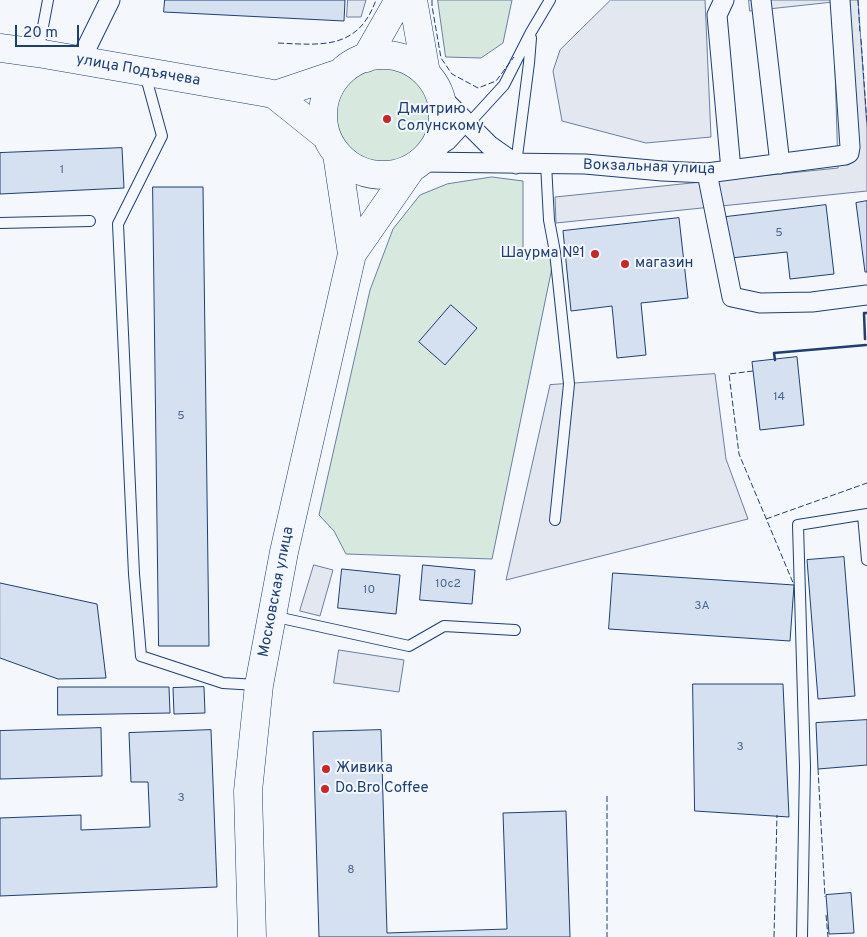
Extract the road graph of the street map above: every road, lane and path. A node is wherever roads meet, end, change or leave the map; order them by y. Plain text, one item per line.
1 (48, 0) edge
2 (110, 0) edge
3 (399, 0) edge
4 (413, 0) edge
5 (550, 0) edge
6 (724, 0) edge
7 (760, 0) edge
8 (840, 0) edge
9 (531, 32) junction
10 (0, 48) edge
11 (38, 53) junction
12 (366, 58) junction
13 (80, 61) junction
14 (145, 73) junction
15 (340, 73) junction
16 (426, 73) junction
17 (275, 96) junction
18 (441, 97) junction
19 (469, 126) junction
20 (331, 145) junction
21 (516, 164) junction
22 (546, 164) junction
23 (780, 164) junction
24 (416, 166) junction
25 (731, 170) junction
26 (706, 173) junction
27 (90, 221) dead end
28 (0, 223) edge
29 (352, 254) junction
30 (867, 295) edge
31 (865, 515) edge
32 (555, 520) dead end
33 (867, 560) edge
34 (271, 616) junction
35 (515, 630) dead end
36 (259, 685) junction
37 (252, 937) edge
38 (802, 937) edge

1 - 11 lane
2 - 13 street
3 - 12 main road
4 - 16 main road, Московская улица
5 - 9 lane
6 - 25 street
7 - 23 street
8 - 23 street, Вокзальная улица
9 - 19 lane
9 - 21 lane
10 - 11 main road, улица Подъячева
11 - 13 main road, улица Подъячева
12 - 15 main road, Московская улица
12 - 16 main road, Московская улица
13 - 14 main road, улица Подъячева
14 - 17 main road, улица Подъячева
14 - 36 lane
15 - 17 main road, улица Подъячева
15 - 20 main road, Московская улица
16 - 18 main road, Московская улица
17 - 20 main road, улица Подъячева
18 - 19 street
18 - 24 main road, Московская улица
19 - 21 street
19 - 24 lane
20 - 24 main road
20 - 29 main road, Московская улица
21 - 22 street, Вокзальная улица
21 - 24 street, Вокзальная улица
22 - 26 street, Вокзальная улица
22 - 32 lane
23 - 25 street, Вокзальная улица
24 - 29 main road, Московская улица
25 - 26 street, Вокзальная улица
26 - 30 street
27 - 28 lane
29 - 34 main road, Московская улица
31 - 33 lane
31 - 38 lane
34 - 35 lane
34 - 36 main road, Московская улица
36 - 37 main road, Московская улица

